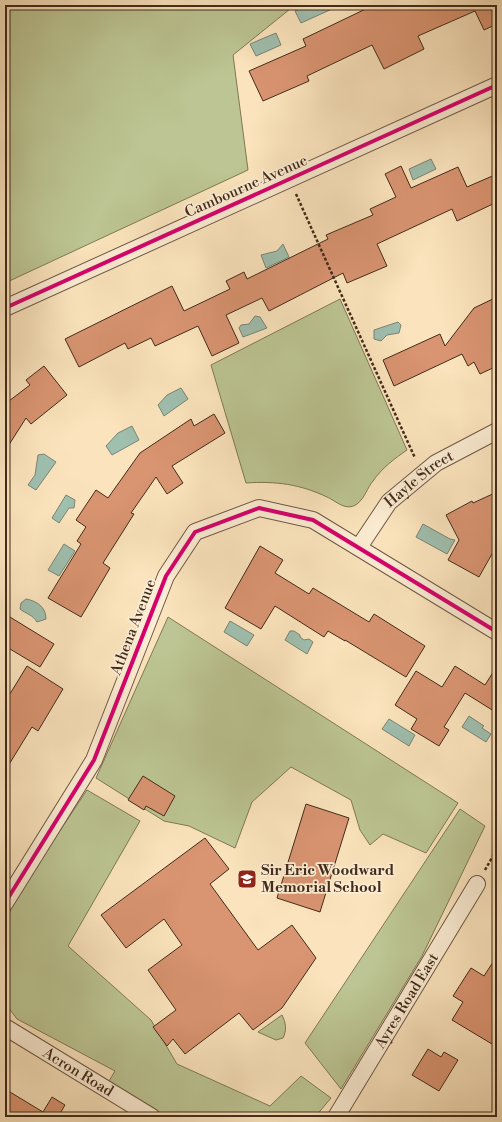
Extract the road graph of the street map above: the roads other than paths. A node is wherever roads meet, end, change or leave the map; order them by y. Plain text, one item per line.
1 (497, 85) edge
2 (5, 308) edge
3 (497, 431) edge
4 (359, 547) junction
5 (497, 632) edge
6 (477, 884) road end
7 (5, 903) edge
8 (5, 1028) edge
9 (152, 1117) edge
10 (336, 1117) edge

1 - 2 street, Cambourne Avenue
3 - 4 street, Hayle Street
4 - 5 street, Athena Avenue
4 - 7 street, Athena Avenue
6 - 10 street, Ayres Road East
8 - 9 street, Acron Road

